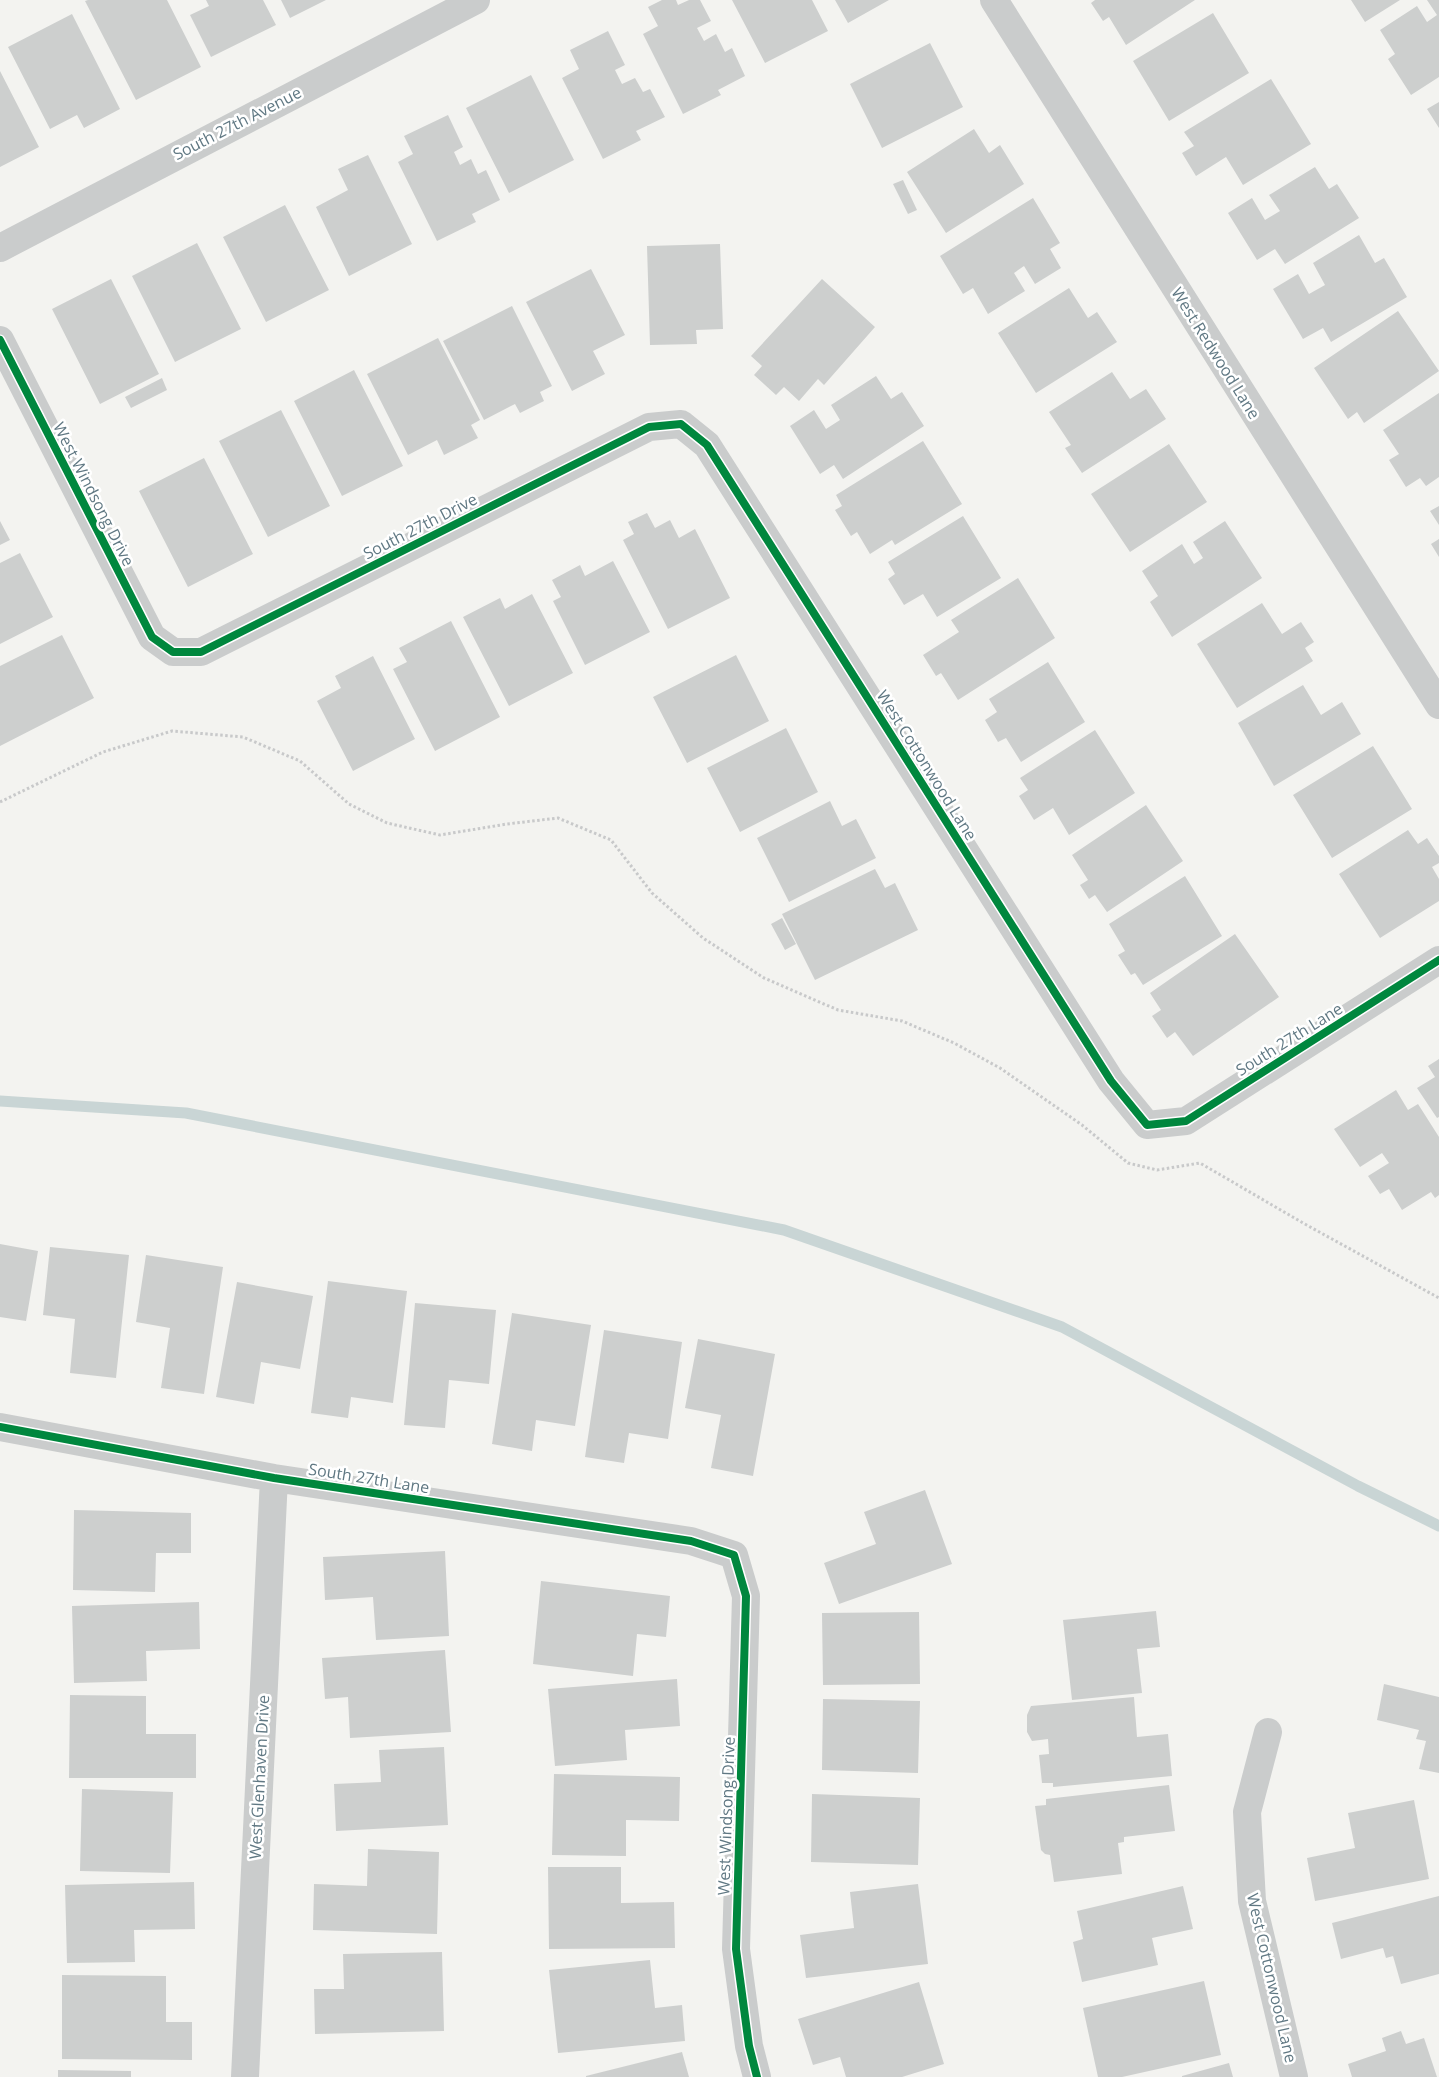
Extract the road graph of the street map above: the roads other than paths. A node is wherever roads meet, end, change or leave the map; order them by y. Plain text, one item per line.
1 (476, 0) edge
2 (994, 0) edge
3 (431, 10) edge
4 (0, 248) edge
5 (0, 340) edge
6 (681, 424) joint
7 (173, 652) joint
8 (1439, 705) edge
9 (1439, 960) edge
10 (1147, 1125) joint
11 (0, 1427) edge
12 (274, 1478) junction
13 (734, 1555) joint
14 (1268, 1732) dead end
15 (245, 2077) edge
16 (757, 2077) edge
17 (1294, 2077) edge

1 - 3 street, South 27th Avenue
2 - 8 street, West Redwood Lane
3 - 4 street, South 27th Avenue
5 - 7 street, West Windsong Drive
6 - 7 street, South 27th Drive
6 - 10 street, West Cottonwood Lane
9 - 10 street, South 27th Lane
11 - 12 street, South 27th Lane
12 - 13 street, South 27th Lane
12 - 15 street, West Glenhaven Drive
13 - 16 street, West Windsong Drive
14 - 17 street, West Cottonwood Lane

